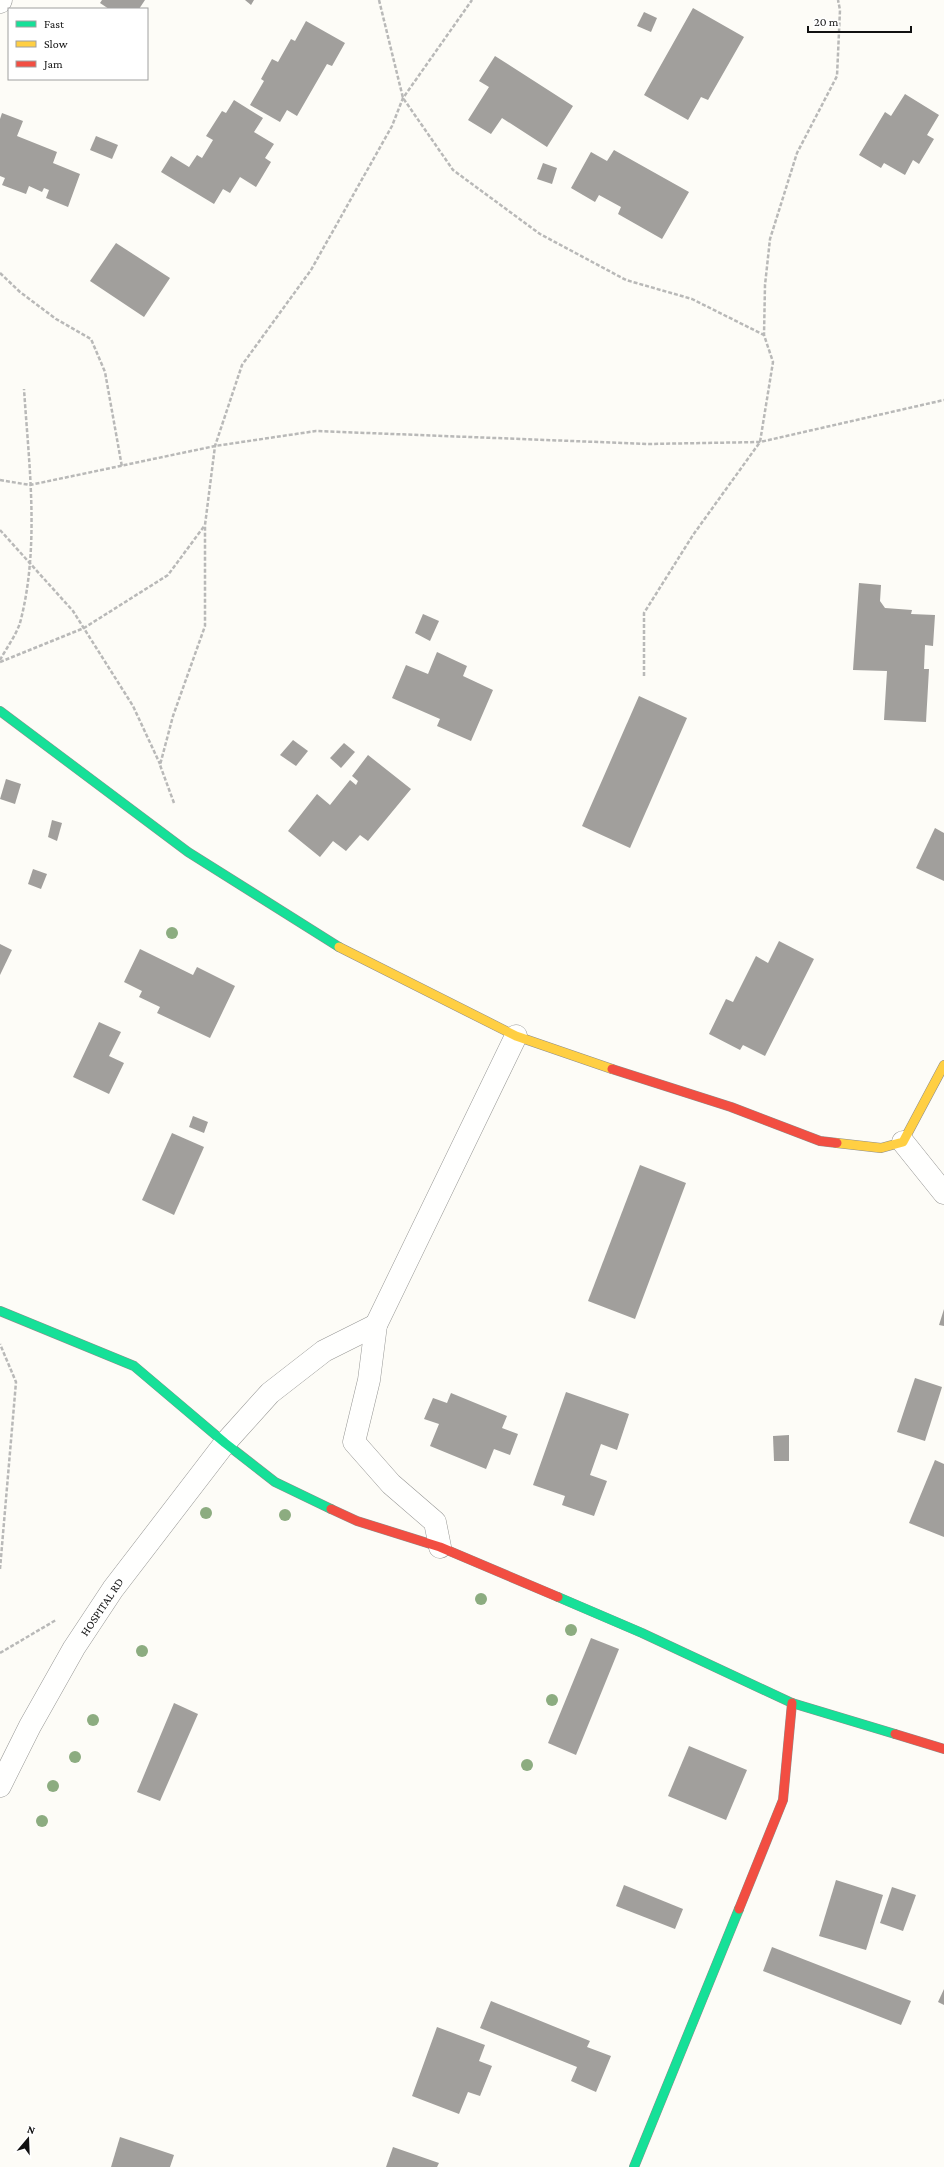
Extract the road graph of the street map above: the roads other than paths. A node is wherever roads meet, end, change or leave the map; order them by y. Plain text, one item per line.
1 (0, 711) edge
2 (516, 1036) junction
3 (944, 1065) edge
4 (903, 1142) junction
5 (944, 1193) edge
6 (0, 1311) edge
7 (376, 1325) junction
8 (225, 1443) junction
9 (440, 1547) junction
10 (792, 1703) junction
11 (944, 1749) edge
12 (0, 1786) edge
13 (634, 2167) edge

1 - 2 street
2 - 4 street
2 - 7 street
3 - 4 street
4 - 5 street
6 - 8 street
7 - 8 street, HOSPITAL RD
7 - 9 street
8 - 9 street
8 - 12 street, HOSPITAL RD
9 - 10 street
10 - 11 street
10 - 13 street

